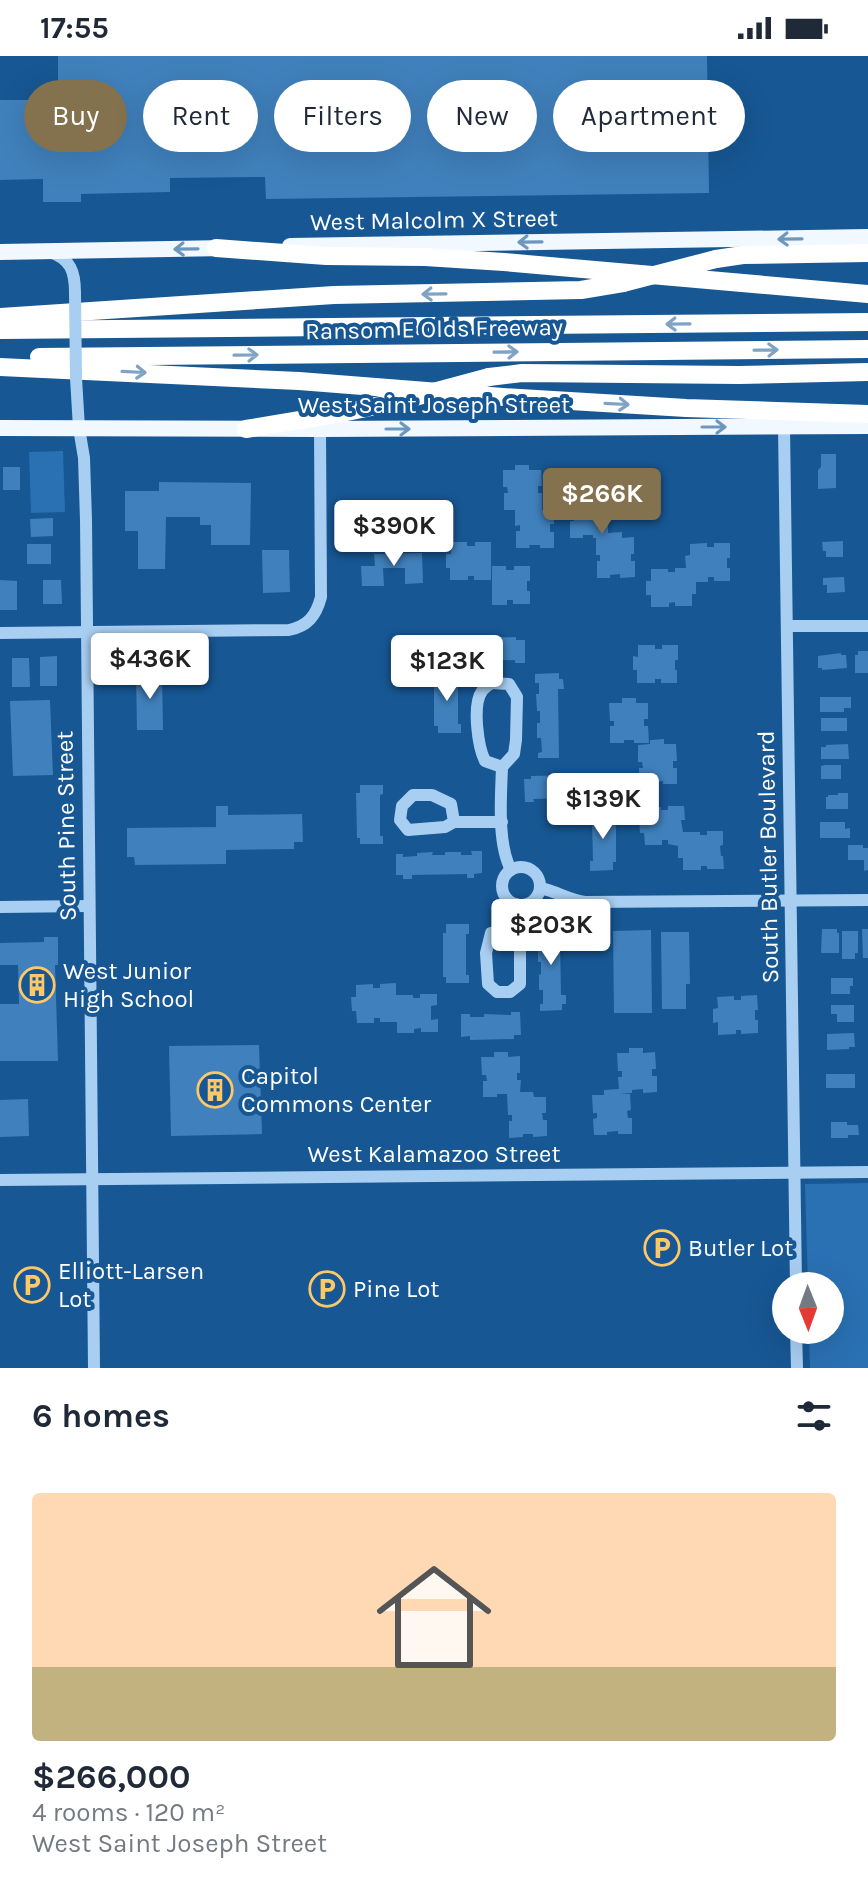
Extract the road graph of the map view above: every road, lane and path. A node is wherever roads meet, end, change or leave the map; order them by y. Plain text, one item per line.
1 (868, 237) edge
2 (216, 248) junction
3 (46, 251) junction
4 (0, 252) edge
5 (868, 253) edge
6 (868, 294) edge
7 (0, 317) edge
8 (868, 322) edge
9 (0, 330) edge
10 (868, 349) edge
11 (0, 357) edge
12 (0, 367) edge
13 (868, 372) edge
14 (868, 414) edge
15 (868, 426) edge
16 (784, 427) junction
17 (0, 428) edge
18 (79, 428) junction
19 (246, 429) junction
20 (320, 429) junction
21 (788, 626) junction
22 (868, 626) edge
23 (86, 632) junction
24 (0, 633) edge
25 (502, 767) junction
26 (454, 822) dead end
27 (502, 822) junction
28 (511, 870) junction
29 (540, 888) junction
30 (868, 900) edge
31 (792, 901) junction
32 (516, 904) junction
33 (89, 906) junction
34 (0, 907) edge
35 (509, 931) junction
36 (868, 1172) edge
37 (795, 1173) junction
38 (93, 1179) junction
39 (0, 1180) edge
40 (796, 1272) edge
41 (796, 1344) edge
42 (94, 1368) edge
43 (797, 1368) edge

1 -> 2 main road, West Malcolm X Street
2 -> 3 main road, West Malcolm X Street
2 - 6 highway
3 - 4 main road, West Malcolm X Street
3 - 18 street, South Pine Street, bridge
5 -> 7 highway, bridge
8 -> 9 highway, Ransom E Olds Freeway
11 -> 10 highway, Ransom E Olds Freeway
12 -> 14 highway
13 - 19 highway, bridge
15 - 16 main road, West Saint Joseph Street
20 -> 16 main road, West Saint Joseph Street
16 - 21 street, South Butler Boulevard
17 - 18 main road, West Saint Joseph Street
18 - 19 main road, West Saint Joseph Street
18 - 23 street, South Pine Street
19 - 20 main road, West Saint Joseph Street
20 - 23 street
21 - 22 street
21 - 31 street, South Butler Boulevard
23 - 24 street
23 - 33 street, South Pine Street
25 - 25 street
25 - 27 street
26 - 27 street
27 - 28 street
28 - 29 street
28 - 32 street
29 - 31 street
29 - 32 street
30 - 31 street
31 - 37 street, South Butler Boulevard
32 - 35 street
33 - 34 street
33 - 38 street, South Pine Street
35 - 35 street
36 - 37 street, West Kalamazoo Street
37 - 38 street, West Kalamazoo Street
37 - 40 street, South Butler Boulevard
38 - 39 street, West Kalamazoo Street
38 - 42 street, South Pine Street
41 - 43 street

